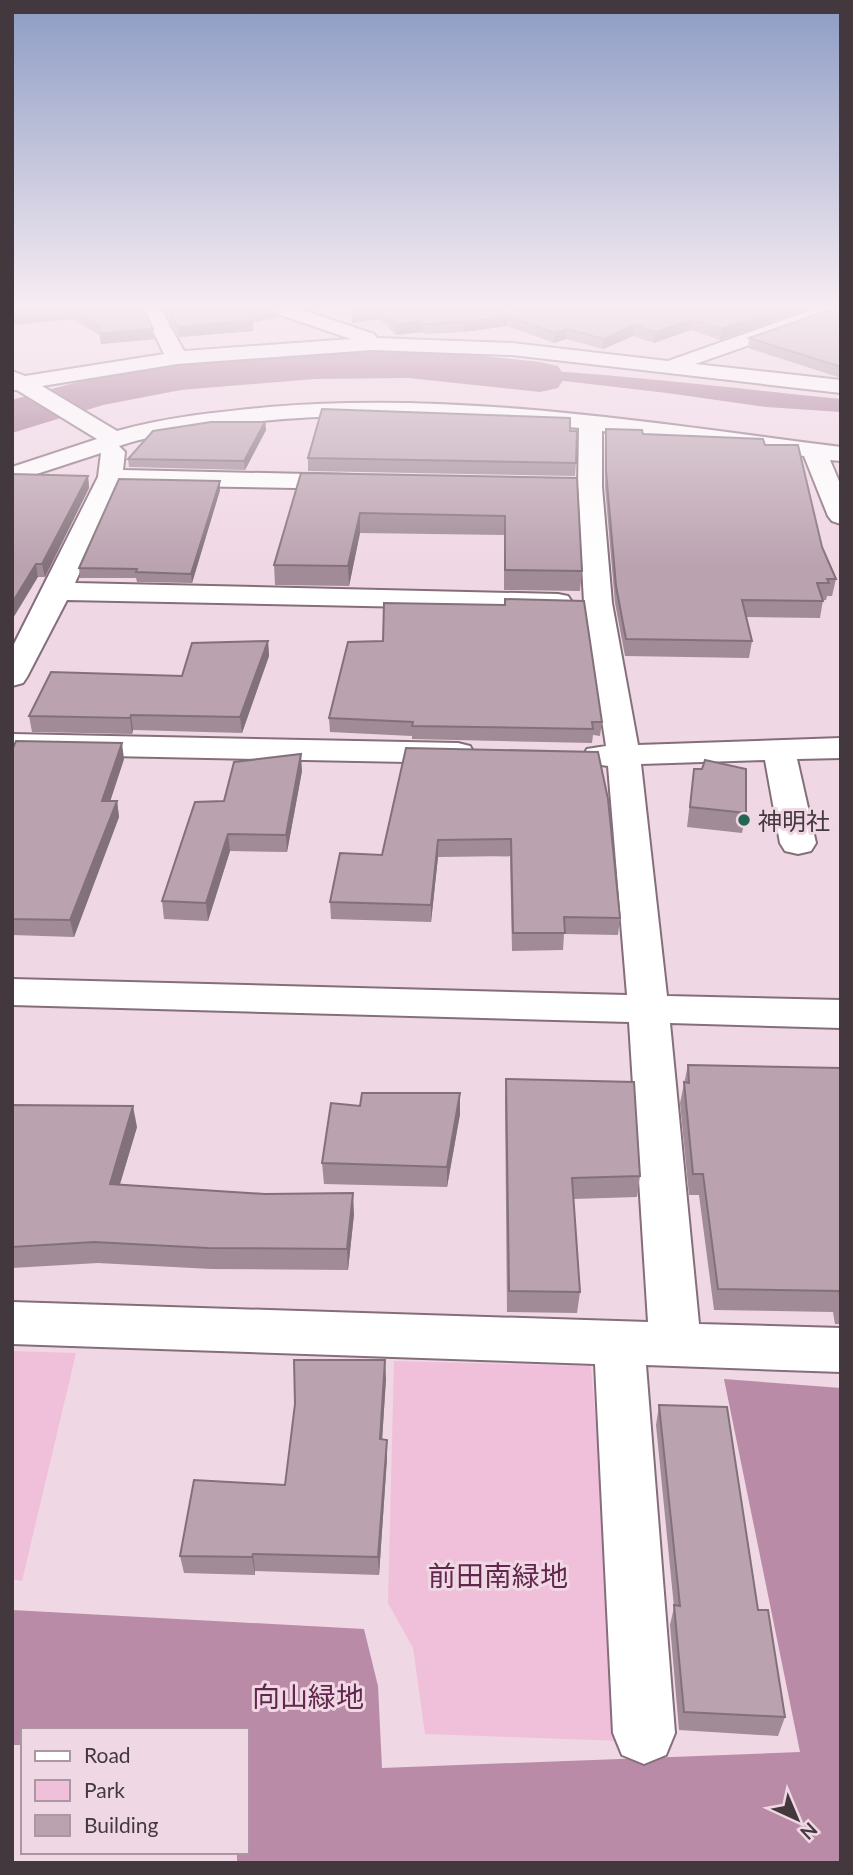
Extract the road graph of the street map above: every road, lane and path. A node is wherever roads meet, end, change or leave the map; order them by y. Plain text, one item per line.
1 (38, 394) edge
2 (590, 424) junction
3 (104, 433) junction
4 (814, 451) junction
5 (841, 454) edge
6 (12, 475) edge
7 (110, 477) junction
8 (370, 482) edge
9 (841, 516) edge
10 (57, 591) junction
11 (598, 603) junction
12 (12, 677) edge
13 (12, 744) edge
14 (841, 748) edge
15 (779, 750) junction
16 (485, 754) edge
17 (568, 755) edge
18 (624, 756) junction
19 (798, 843) dead end
20 (12, 992) edge
21 (648, 1008) junction
22 (841, 1014) edge
23 (12, 1324) edge
24 (619, 1342) junction
25 (675, 1343) junction
26 (841, 1350) edge
27 (644, 1733) dead end

1 - 3 street
2 - 3 street
2 - 4 street
2 - 11 street
3 - 6 street
3 - 7 street
4 - 5 street
4 - 9 street
7 - 8 street
7 - 10 street
10 - 11 street
10 - 12 street
11 - 18 street
13 - 16 street
14 - 15 street
15 - 18 street
15 - 19 street
17 - 18 street
18 - 21 street
20 - 21 street
21 - 22 street
21 - 25 street
23 - 24 street
24 - 25 street
24 - 27 street
25 - 26 street

